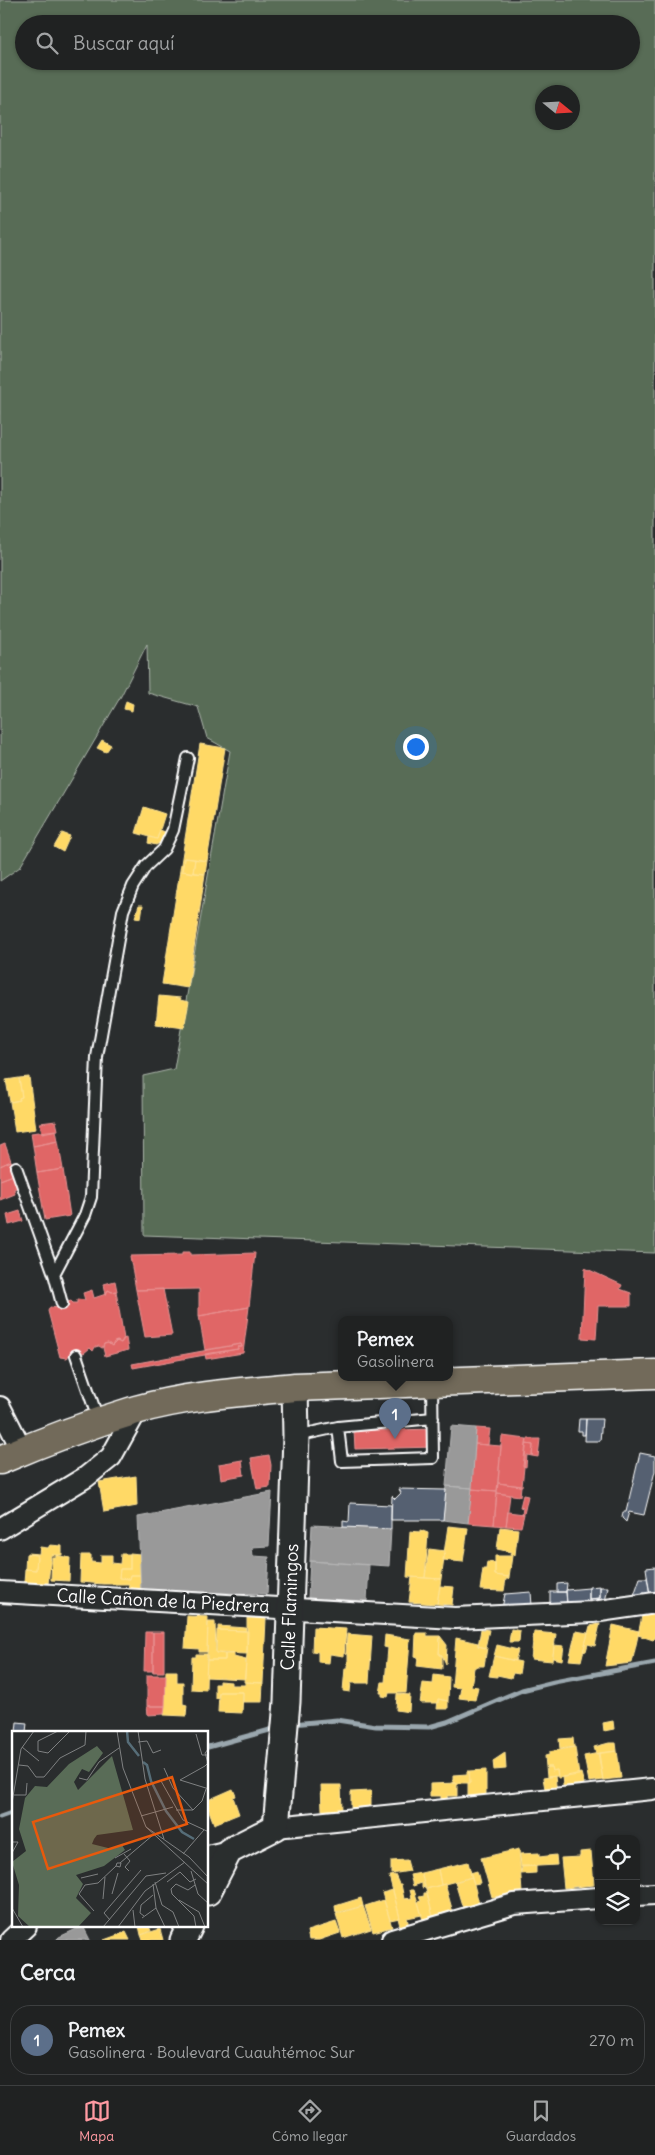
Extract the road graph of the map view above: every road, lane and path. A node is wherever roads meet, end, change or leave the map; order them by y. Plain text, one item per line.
1 (188, 758) dead end
2 (16, 1167) dead end
3 (54, 1274) junction
4 (62, 1304) dead end
5 (76, 1355) dead end
6 (655, 1374) edge
7 (432, 1382) junction
8 (295, 1387) junction
9 (0, 1407) edge
10 (137, 1410) junction
11 (432, 1418) junction
12 (99, 1423) junction
13 (338, 1427) junction
14 (296, 1436) junction
15 (11, 1455) edge
16 (0, 1529) edge
17 (0, 1592) edge
18 (655, 1603) edge
19 (290, 1607) junction
20 (652, 1789) dead end
21 (276, 1827) junction
22 (218, 1854) edge
23 (209, 1888) edge
24 (655, 1894) edge
25 (640, 1895) edge
26 (595, 1898) edge
27 (24, 1928) edge
28 (189, 1928) edge
29 (11, 1940) edge
30 (183, 1940) edge
31 (392, 1940) edge

1 - 3 lane
2 - 3 lane
3 - 4 lane
5 - 12 lane
6 - 7 main road
7 - 8 main road
7 - 11 lane
8 - 10 main road
8 - 14 street, Calle Flamingos
9 - 15 street
10 - 12 main road
10 - 16 street
11 - 13 lane
11 - 13 lane
12 - 15 main road
13 - 14 lane
14 - 19 street, Calle Flamingos
17 - 19 street, Calle Cañon de la Piedrera
18 - 19 street, Calle Cañon de la Piedrera
19 - 21 street, Calle Flamingos
20 - 21 street
21 - 22 street
22 - 23 street
24 - 25 street
26 - 31 street
27 - 29 street
28 - 30 street

